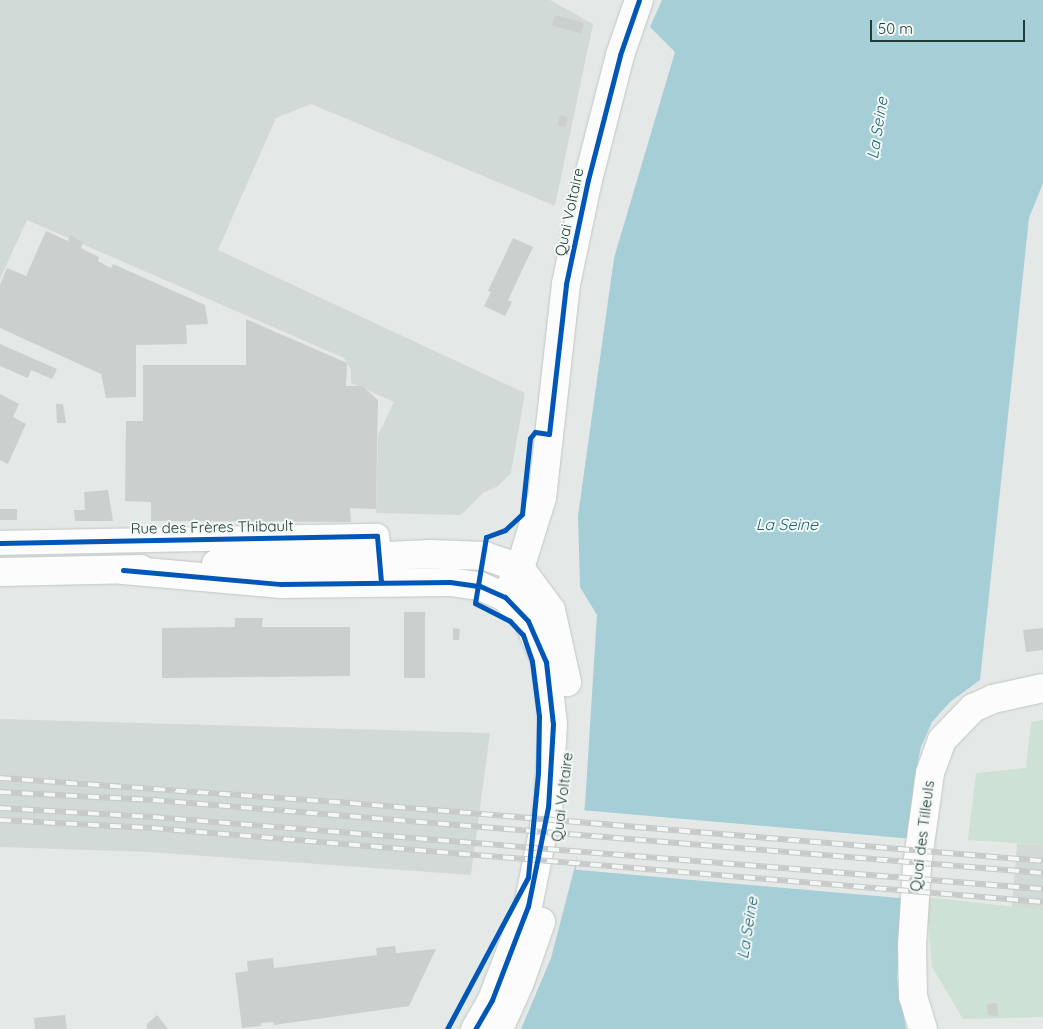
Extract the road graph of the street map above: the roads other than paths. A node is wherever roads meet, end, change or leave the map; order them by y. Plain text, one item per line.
1 (639, 0) edge
2 (43, 542) junction
3 (0, 543) edge
4 (520, 568) junction
5 (381, 569) junction
6 (44, 571) junction
7 (0, 572) edge
8 (505, 597) junction
9 (1032, 690) edge
10 (475, 1029) edge
11 (500, 1029) edge
12 (923, 1029) edge

1 - 4 street, Quai Voltaire
2 - 3 street, Rue des Frères Thibault
2 - 5 street, Rue des Frères Thibault
2 - 6 street
4 - 5 street
4 - 8 street, Quai Voltaire
4 - 11 street, Quai Voltaire
5 - 6 street
5 - 8 street
6 - 7 street
8 - 10 street, Quai Voltaire
9 - 12 street, Quai des Tilleuls

